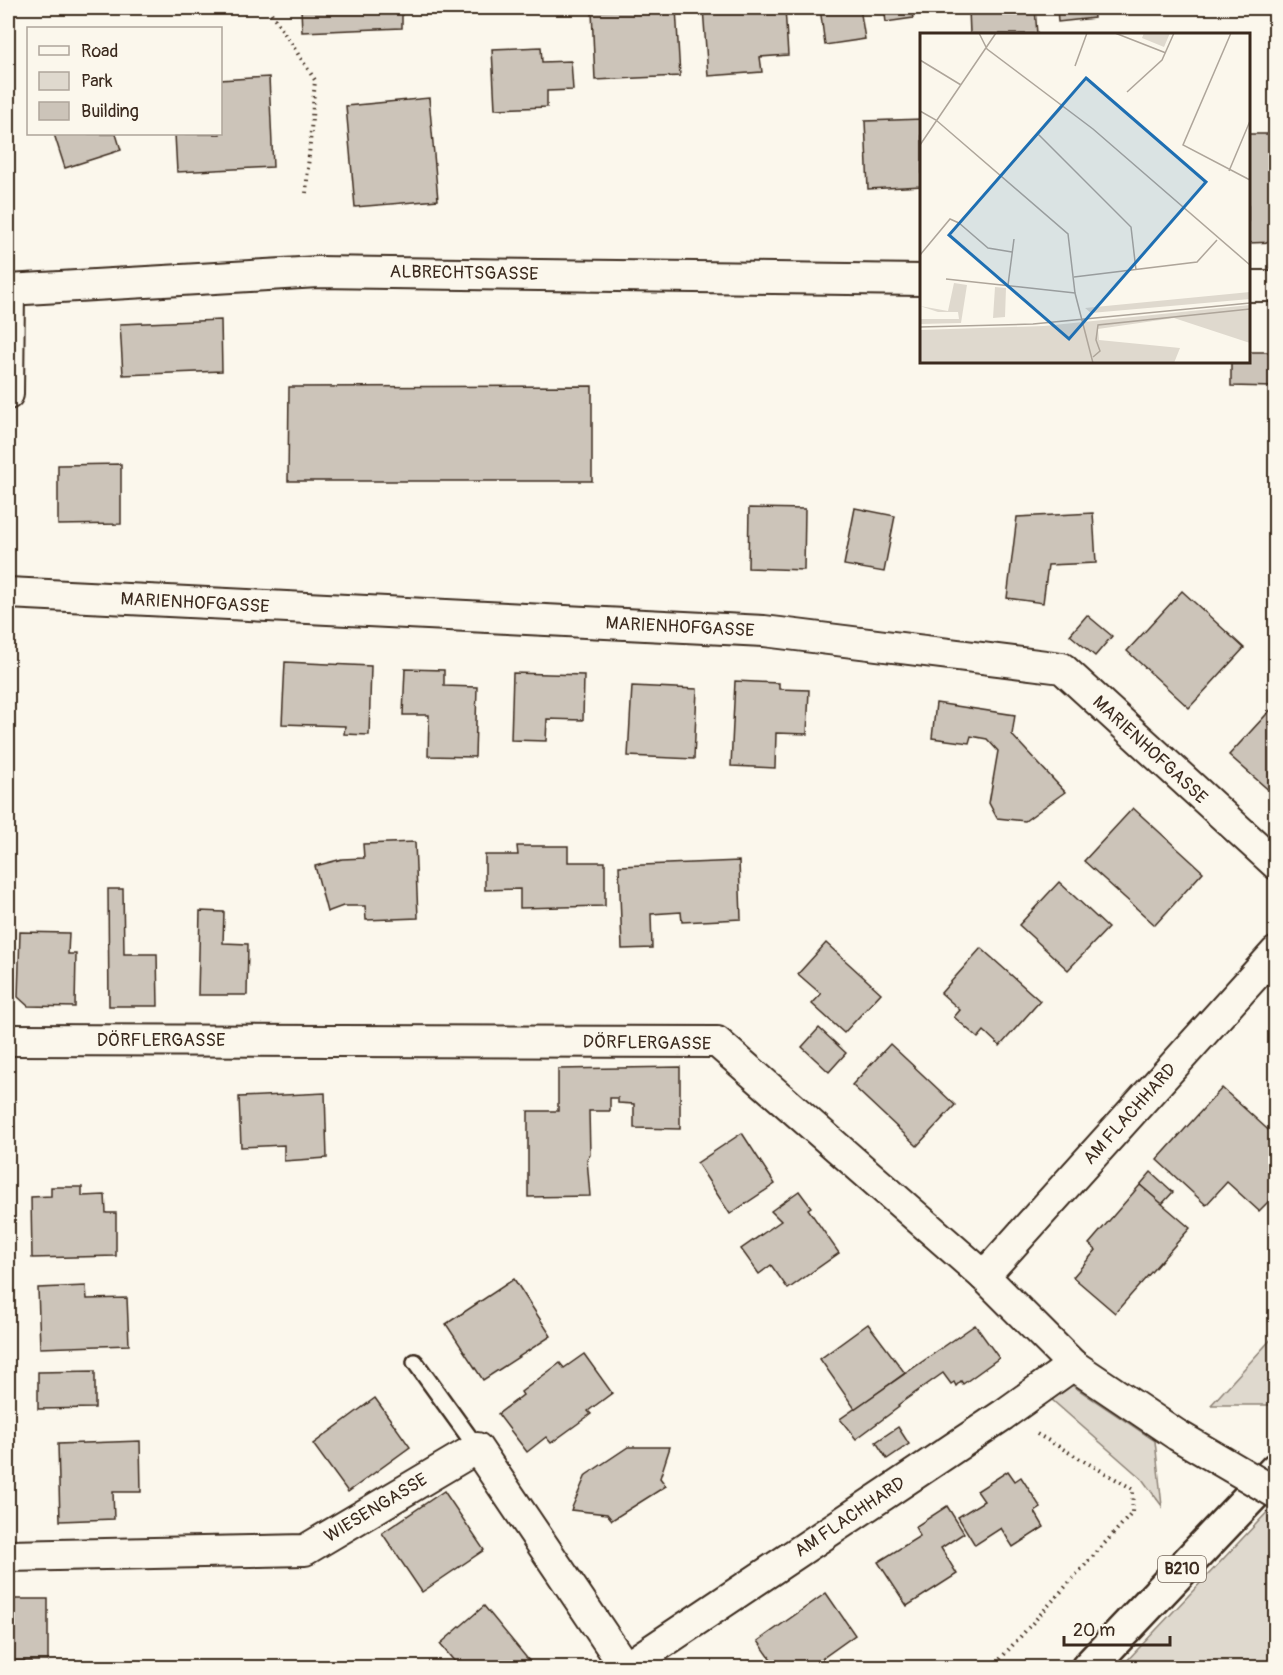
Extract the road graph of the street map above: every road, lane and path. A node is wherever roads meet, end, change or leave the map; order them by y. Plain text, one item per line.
1 (268, 8) edge
2 (306, 193) dead end
3 (920, 280) edge
4 (1250, 286) edge
5 (1275, 286) edge
6 (8, 290) edge
7 (8, 394) edge
8 (8, 593) edge
9 (1275, 864) edge
10 (1275, 952) edge
11 (8, 1040) edge
12 (984, 1276) junction
13 (415, 1362) dead end
14 (1073, 1365) junction
15 (1003, 1415) junction
16 (477, 1448) junction
17 (1275, 1470) edge
18 (1275, 1493) edge
19 (8, 1556) edge
20 (625, 1667) edge
21 (992, 1668) edge
22 (1088, 1668) edge

1 - 2 path
3 - 6 street, ALBRECHTSGASSE
4 - 5 street
6 - 7 street
8 - 9 street, MARIENHOFGASSE
10 - 12 street, AM FLACHHARD
11 - 12 street, DÖRFLERGASSE
12 - 14 street, DÖRFLERGASSE
13 - 16 lane
14 - 15 street, AM FLACHHARD
14 - 18 street, DÖRFLERGASSE, bridge
15 - 20 street, AM FLACHHARD
15 - 21 path
16 - 19 street, WIESENGASSE
16 - 20 street
17 - 22 main road, B210

